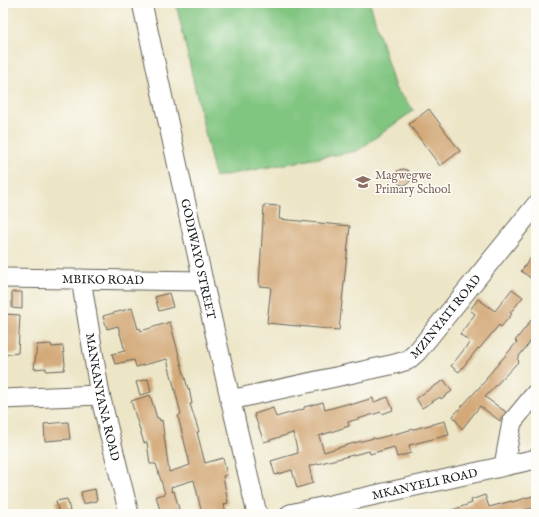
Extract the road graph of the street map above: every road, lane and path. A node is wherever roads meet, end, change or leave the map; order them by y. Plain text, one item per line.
1 (142, 3) edge
2 (536, 205) edge
3 (3, 278) edge
4 (81, 279) junction
5 (203, 281) junction
6 (536, 393) edge
7 (100, 395) junction
8 (3, 399) edge
9 (230, 400) junction
10 (536, 459) edge
11 (504, 465) junction
12 (129, 514) edge
13 (257, 514) edge
14 (290, 514) edge

1 - 5 street, GODIWAYO STREET
2 - 9 street, MZINYATI ROAD
3 - 4 street, MBIKO ROAD
4 - 5 street, MBIKO ROAD
4 - 7 street, MANKANYANA ROAD
5 - 9 street, GODIWAYO STREET
6 - 11 street
7 - 8 street
7 - 12 street, MANKANYANA ROAD
9 - 13 street, GODIWAYO STREET
10 - 11 street, MKANYELI ROAD
11 - 14 street, MKANYELI ROAD

